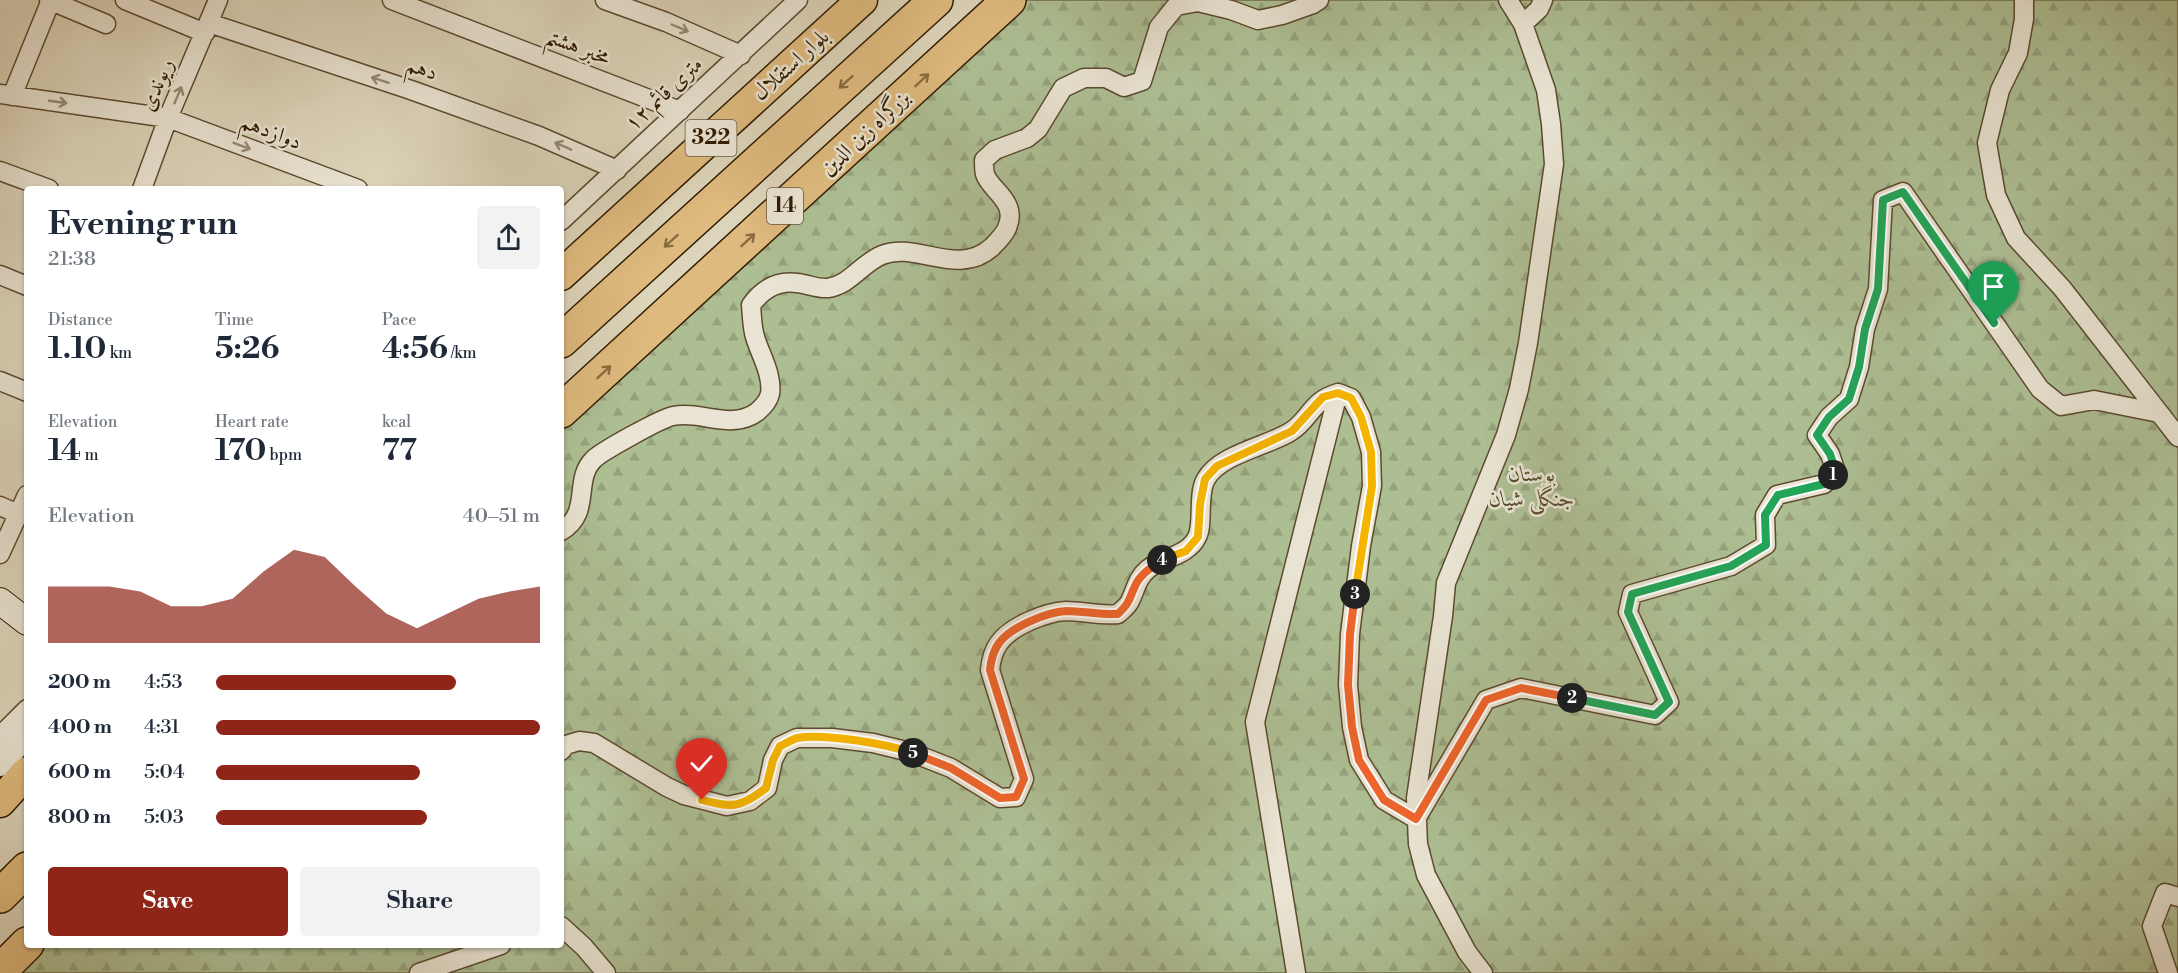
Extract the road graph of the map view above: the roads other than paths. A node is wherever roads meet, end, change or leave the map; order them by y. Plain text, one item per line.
1 (51, 0) edge
2 (124, 0) edge
3 (218, 0) edge
4 (392, 0) edge
5 (605, 0) edge
6 (798, 0) edge
7 (840, 0) edge
8 (862, 0) edge
9 (936, 0) edge
10 (1009, 0) edge
11 (1319, 0) edge
12 (1508, 0) edge
13 (1543, 0) edge
14 (2024, 0) edge
15 (106, 24) dead end
16 (1523, 24) junction
17 (207, 28) junction
18 (741, 55) junction
19 (6, 95) edge
20 (680, 111) junction
21 (168, 118) junction
22 (617, 170) junction
23 (0, 171) edge
24 (41, 186) edge
25 (143, 186) edge
26 (350, 186) edge
27 (564, 218) edge
28 (564, 253) edge
29 (564, 272) edge
30 (0, 275) edge
31 (24, 285) edge
32 (564, 338) edge
33 (0, 381) edge
34 (24, 391) edge
35 (1338, 393) junction
36 (564, 408) edge
37 (2159, 413) junction
38 (2178, 437) edge
39 (24, 501) edge
40 (0, 506) edge
41 (18, 514) junction
42 (564, 529) edge
43 (0, 554) edge
44 (0, 601) edge
45 (24, 620) edge
46 (24, 712) edge
47 (0, 736) edge
48 (24, 736) edge
49 (564, 747) edge
50 (24, 753) edge
51 (0, 764) edge
52 (24, 775) edge
53 (0, 779) edge
54 (0, 802) edge
55 (1416, 819) junction
56 (24, 872) edge
57 (0, 897) edge
58 (2178, 897) edge
59 (564, 929) edge
60 (24, 947) edge
61 (492, 948) edge
62 (0, 971) edge
63 (419, 973) edge
64 (606, 973) edge
65 (1296, 973) edge
66 (1483, 973) edge
67 (2168, 973) edge

1 - 15 street
1 - 19 street
2 - 17 street, دهم
3 - 17 street, ریوندی
4 - 20 street, مخبر هشتم
5 -> 18 street
6 - 18 street, ۱۲ متری قائم
7 - 28 main road, بلوار استقلال / 322
8 - 29 main road, بلوار استقلال / 322
9 -> 32 highway, 14
36 -> 10 highway, بزرگراه زین الدین / 14
11 - 42 street
12 - 16 street
13 - 16 street
14 - 37 street
16 - 55 street
21 -> 17 street, ریوندی
22 -> 17 street, دهم
18 - 20 street, ۱۲ متری قائم
19 -> 21 street, دوازدهم
20 - 22 street, ۱۲ متری قائم
21 - 25 street, ریوندی
21 -> 26 street, دوازدهم
22 - 27 street, ۱۲ متری قائم
23 - 24 street
30 - 31 street
33 - 34 street
35 - 49 street
35 - 55 street
35 - 65 street
37 - 38 street
37 - 55 street
39 - 41 street
40 - 41 street
41 - 43 street
44 - 45 main road
46 - 47 street
48 - 51 main road
50 - 53 main road
52 - 54 main road
55 - 66 street
56 - 57 highway
58 - 67 street
59 - 64 street
60 - 62 highway
61 - 63 street

